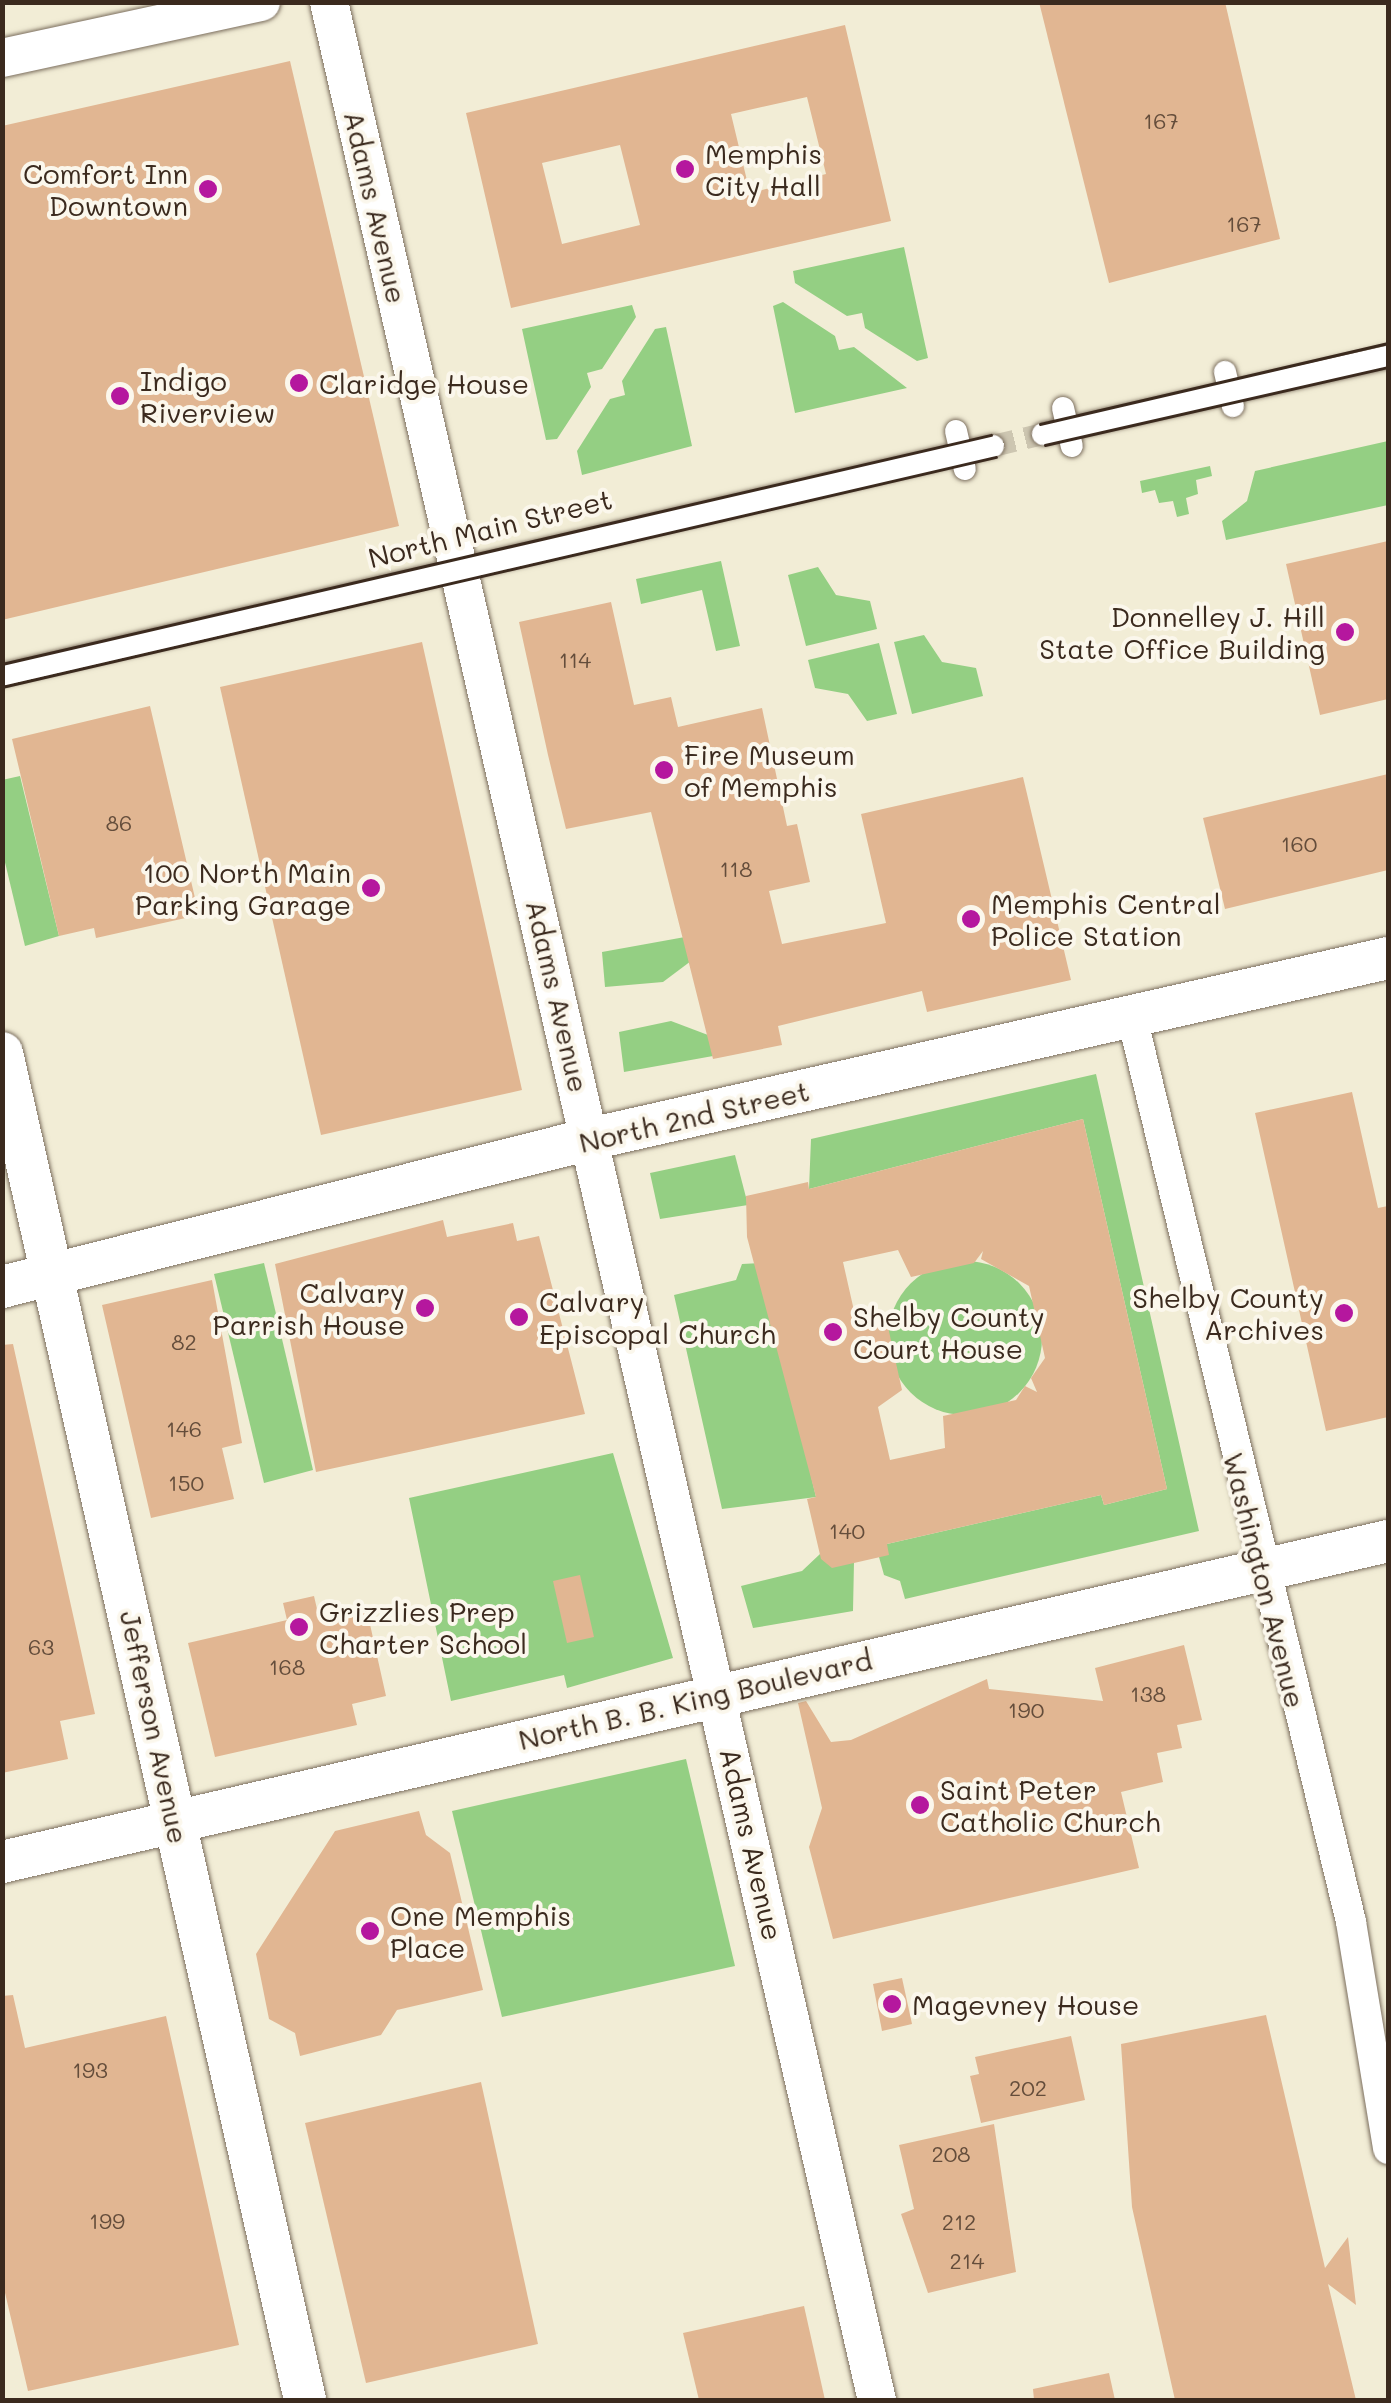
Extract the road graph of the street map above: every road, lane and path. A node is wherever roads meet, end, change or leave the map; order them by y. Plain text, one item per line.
1 (260, 2) edge
2 (329, 2) edge
3 (2, 58) edge
4 (1388, 356) edge
5 (1043, 434) tunnel mouth
6 (993, 446) tunnel mouth
7 (459, 567) junction
8 (2, 675) edge
9 (1388, 958) edge
10 (1131, 1013) junction
11 (2, 1053) edge
12 (590, 1139) junction
13 (54, 1275) junction
14 (2, 1287) edge
15 (1388, 1541) edge
16 (1262, 1569) junction
17 (718, 1692) junction
18 (174, 1822) junction
19 (2, 1862) edge
20 (1388, 2149) edge
21 (305, 2400) edge
22 (877, 2400) edge

1 - 3 street
2 - 7 street, Adams Avenue
4 - 5 street
6 - 7 street, North Main Street
7 - 8 street, North Main Street
7 - 12 street, Adams Avenue
9 - 10 main road, North 2nd Street
10 - 12 main road, North 2nd Street
10 - 16 street, Washington Avenue
11 - 13 main road, Jefferson Avenue
12 - 13 main road, North 2nd Street
12 - 17 street, Adams Avenue
13 - 14 main road, North 2nd Street
13 - 18 main road, Jefferson Avenue
15 - 16 main road, North B. B. King Boulevard
16 - 17 main road, North B. B. King Boulevard
16 - 20 street, Washington Avenue
17 - 18 main road, North B. B. King Boulevard
17 - 22 street, Adams Avenue
18 - 19 main road, North B. B. King Boulevard
18 - 21 main road, Jefferson Avenue

